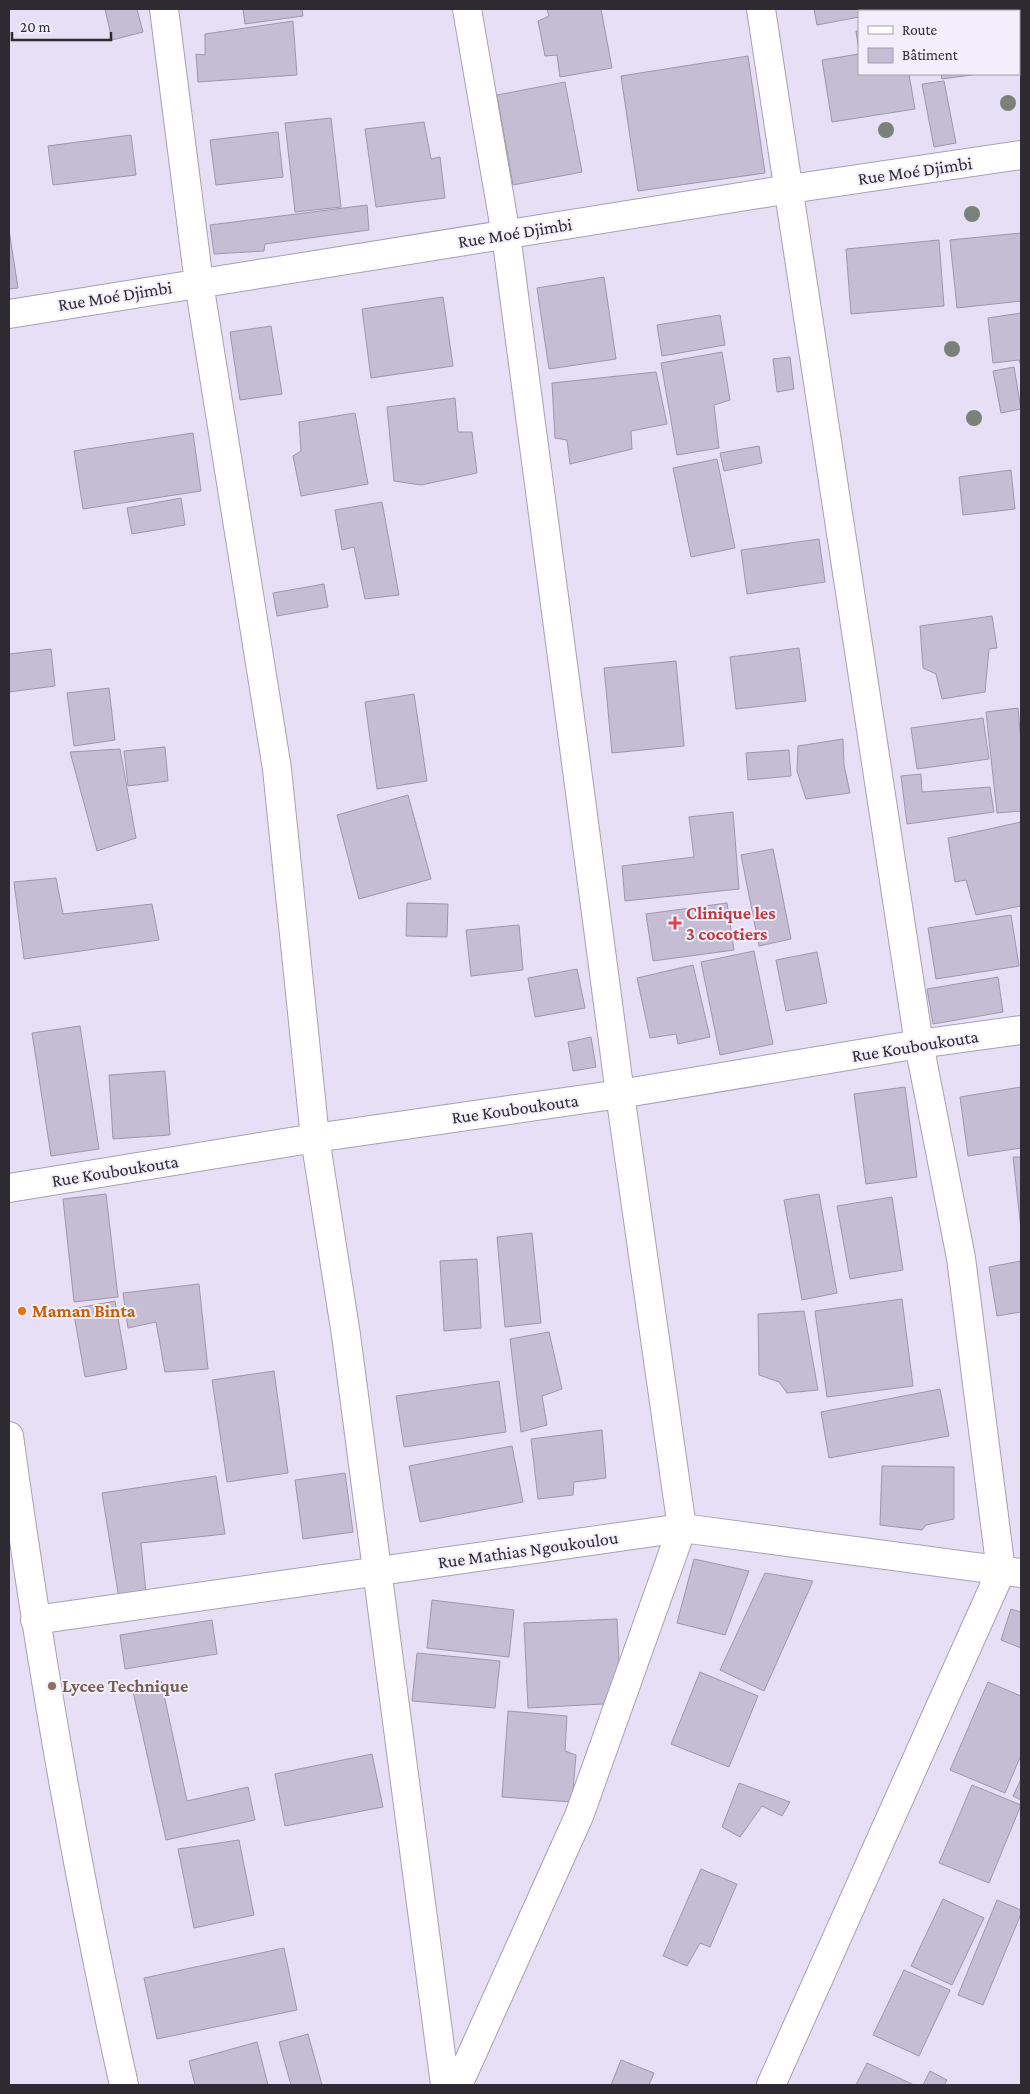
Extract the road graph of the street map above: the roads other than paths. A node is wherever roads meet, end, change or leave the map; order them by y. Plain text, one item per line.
1 (164, 9) edge
2 (467, 9) edge
3 (761, 9) edge
4 (1021, 155) edge
5 (790, 188) junction
6 (506, 235) junction
7 (199, 283) junction
8 (9, 314) edge
9 (1021, 1030) edge
10 (919, 1044) junction
11 (620, 1094) junction
12 (315, 1138) junction
13 (9, 1188) edge
14 (9, 1436) edge
15 (682, 1528) junction
16 (378, 1572) junction
17 (1011, 1572) edge
18 (35, 1620) junction
19 (124, 2085) edge
20 (445, 2085) edge
21 (458, 2085) edge
22 (771, 2085) edge

1 - 7 main road
2 - 6 main road
3 - 5 main road
4 - 5 main road, Rue Moé Djimbi
5 - 6 main road, Rue Moé Djimbi
5 - 10 main road
6 - 7 main road, Rue Moé Djimbi
6 - 11 main road
7 - 8 main road, Rue Moé Djimbi
7 - 12 main road
9 - 10 main road, Rue Kouboukouta
10 - 11 main road, Rue Kouboukouta
10 - 17 main road
11 - 12 main road, Rue Kouboukouta
11 - 15 main road
12 - 13 main road, Rue Kouboukouta
12 - 16 main road
14 - 18 main road
15 - 16 main road, Rue Mathias Ngoukoulou
15 - 17 main road, Rue Mathias Ngoukoulou
15 - 21 main road
16 - 18 main road, Rue Mathias Ngoukoulou
16 - 20 main road
17 - 22 main road
18 - 19 main road

